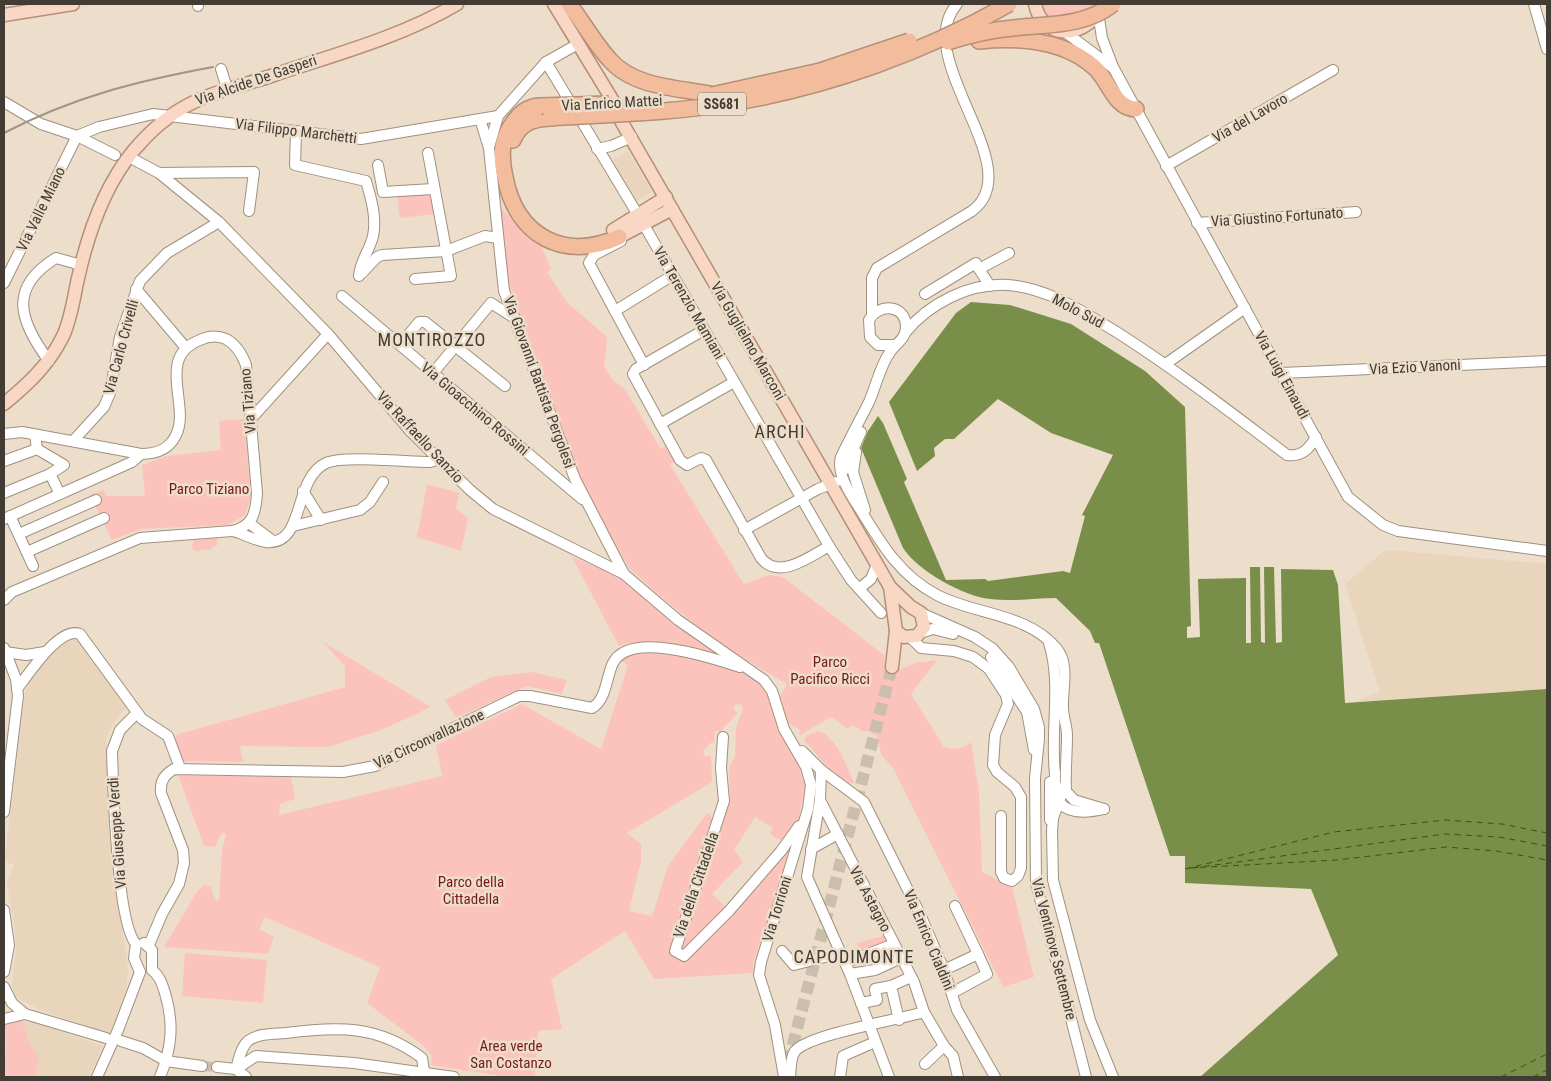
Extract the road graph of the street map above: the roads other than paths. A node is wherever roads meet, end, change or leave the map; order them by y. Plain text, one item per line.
1 (74, 4) edge
2 (458, 4) edge
3 (554, 4) edge
4 (569, 4) edge
5 (956, 4) edge
6 (990, 4) edge
7 (1009, 4) edge
8 (1036, 4) edge
9 (1113, 4) edge
10 (1534, 4) edge
11 (1100, 8) edge
12 (4, 15) edge
13 (1065, 32) junction
14 (578, 44) junction
15 (1547, 49) edge
16 (888, 61) junction
17 (546, 62) junction
18 (1113, 67) junction
19 (221, 69) dead end
20 (1333, 70) dead end
21 (227, 88) junction
22 (714, 95) junction
23 (4, 102) edge
24 (1136, 109) junction
25 (170, 116) junction
26 (498, 116) junction
27 (480, 119) junction
28 (296, 131) junction
29 (76, 136) junction
30 (632, 137) junction
31 (489, 148) junction
32 (597, 149) junction
33 (428, 153) dead end
34 (115, 155) dead end
35 (129, 157) junction
36 (378, 165) dead end
37 (1166, 166) junction
38 (159, 173) junction
39 (433, 189) junction
40 (666, 197) junction
41 (672, 209) junction
42 (249, 211) dead end
43 (1356, 212) dead end
44 (219, 222) junction
45 (638, 222) junction
46 (1198, 223) junction
47 (619, 234) junction
48 (498, 238) junction
49 (446, 251) junction
50 (1009, 254) dead end
51 (81, 265) junction
52 (979, 270) junction
53 (673, 276) junction
54 (415, 279) dead end
55 (4, 283) edge
56 (872, 286) junction
57 (990, 286) junction
58 (136, 289) junction
59 (925, 294) dead end
60 (342, 296) dead end
61 (889, 308) junction
62 (1246, 308) junction
63 (615, 310) junction
64 (926, 312) junction
65 (872, 314) junction
66 (902, 314) junction
67 (516, 319) junction
68 (704, 330) junction
69 (905, 333) junction
70 (328, 334) junction
71 (409, 334) dead end
72 (878, 345) junction
73 (895, 345) junction
74 (454, 346) junction
75 (186, 348) junction
76 (48, 361) junction
77 (1547, 361) edge
78 (1167, 363) junction
79 (884, 364) junction
80 (644, 365) junction
81 (433, 373) junction
82 (1282, 373) junction
83 (34, 378) junction
84 (734, 382) junction
85 (505, 386) dead end
86 (4, 396) edge
87 (868, 403) junction
88 (4, 404) edge
89 (250, 420) junction
90 (660, 424) junction
91 (861, 432) junction
92 (4, 434) edge
93 (35, 435) junction
94 (1316, 437) junction
95 (73, 440) junction
96 (37, 449) junction
97 (141, 454) junction
98 (437, 460) junction
99 (4, 462) edge
100 (50, 474) junction
101 (842, 475) junction
102 (383, 482) dead end
103 (831, 486) junction
104 (303, 492) junction
105 (4, 493) edge
106 (60, 494) junction
107 (801, 498) junction
108 (96, 500) dead end
109 (585, 501) junction
110 (255, 513) junction
111 (7, 518) edge
112 (104, 518) dead end
113 (321, 520) junction
114 (248, 524) junction
115 (293, 526) junction
116 (744, 530) junction
117 (872, 530) junction
118 (232, 531) junction
119 (262, 532) junction
120 (19, 534) junction
121 (252, 537) junction
122 (274, 542) junction
123 (829, 546) junction
124 (1547, 551) edge
125 (27, 552) junction
126 (876, 564) junction
127 (33, 566) dead end
128 (624, 574) junction
129 (890, 587) junction
130 (860, 588) junction
131 (4, 600) edge
132 (916, 610) junction
133 (881, 613) dead end
134 (895, 616) junction
135 (908, 635) junction
136 (1049, 642) junction
137 (5, 650) edge
138 (45, 652) junction
139 (746, 667) junction
140 (1009, 667) joint
141 (17, 689) junction
142 (138, 713) junction
143 (723, 737) dead end
144 (795, 744) junction
145 (1036, 759) junction
146 (1052, 766) junction
147 (806, 767) junction
148 (180, 768) junction
149 (821, 770) junction
150 (1065, 782) junction
151 (820, 800) junction
152 (1059, 801) junction
153 (1068, 809) junction
154 (808, 810) junction
155 (4, 812) edge
156 (1001, 816) dead end
157 (1052, 828) junction
158 (838, 834) junction
159 (811, 849) junction
160 (955, 906) dead end
161 (4, 910) edge
162 (136, 944) junction
163 (149, 944) junction
164 (894, 944) junction
165 (782, 951) dead end
166 (840, 953) junction
167 (978, 954) junction
168 (901, 958) junction
169 (845, 963) junction
170 (152, 970) junction
171 (944, 970) junction
172 (4, 972) edge
173 (140, 972) junction
174 (850, 974) junction
175 (911, 977) junction
176 (890, 986) junction
177 (4, 987) edge
178 (952, 993) junction
179 (861, 1003) junction
180 (924, 1012) junction
181 (25, 1014) junction
182 (4, 1019) edge
183 (899, 1020) junction
184 (869, 1024) junction
185 (106, 1038) dead end
186 (121, 1041) dead end
187 (876, 1042) junction
188 (944, 1046) junction
189 (252, 1059) junction
190 (166, 1061) junction
191 (925, 1064) dead end
192 (202, 1066) tunnel mouth
193 (217, 1068) tunnel mouth
194 (236, 1069) junction
195 (424, 1071) junction
196 (97, 1077) edge
197 (160, 1077) edge
198 (246, 1077) edge
199 (252, 1077) edge
200 (454, 1077) edge
201 (784, 1077) edge
202 (790, 1077) edge
203 (840, 1077) edge
204 (889, 1077) edge
205 (958, 1077) edge
206 (995, 1077) edge
207 (1086, 1077) edge
208 (1113, 1077) edge

1 - 12 main road
2 - 21 main road, Via Alcide De Gasperi
3 - 14 main road, Via Guglielmo Marconi
4 - 22 highway, SS681
5 - 56 street
6 - 22 highway, Via Enrico Mattei / SS681, bridge
7 - 16 highway, Via Enrico Mattei / SS681, bridge
8 - 13 main road
9 - 16 highway, bridge
10 - 15 street
11 - 13 main road
11 - 18 street, Via Luigi Einaudi
13 - 18 street, Via Luigi Einaudi
14 - 17 street
14 - 30 main road, Via Guglielmo Marconi
16 - 24 highway, bridge
16 - 47 highway, Via Enrico Mattei / SS681, bridge
17 - 26 street
17 - 32 street, Via Terenzio Mamiani
18 - 24 street, Via Luigi Einaudi
19 - 21 street
20 - 37 street, Via del Lavoro
21 - 25 main road, Via Alcide De Gasperi
22 - 47 highway, Via Enrico Mattei / SS681, bridge
23 - 29 street
24 - 37 street, Via Luigi Einaudi
25 - 28 street, Via Filippo Marchetti
25 - 29 street, Via Filippo Marchetti
25 - 35 main road, Via Alcide De Gasperi
26 - 27 street, Via Filippo Marchetti
26 - 31 street, Via Giovanni Battista Pergolesi
27 - 28 street, Via Filippo Marchetti
27 - 31 street, Via Giovanni Battista Pergolesi
28 - 49 street
29 - 34 street
29 - 55 street, Via Valle Miano
30 - 32 street
30 - 40 main road, Via Guglielmo Marconi
31 - 48 street, Via Giovanni Battista Pergolesi
32 - 45 street, Via Terenzio Mamiani
33 - 39 street
35 - 38 street, Via Raffaello Sanzio
35 - 51 main road, Via Alcide De Gasperi
36 - 39 street
37 - 46 street, Via Luigi Einaudi
38 - 42 street
38 - 44 street, Via Raffaello Sanzio
39 - 49 street
40 - 41 main road, Via Guglielmo Marconi
40 - 45 main road
41 - 45 main road
41 - 103 main road, Via Guglielmo Marconi
43 - 46 street, Via Giustino Fortunato
44 - 58 street, Via Carlo Crivelli
44 - 70 street, Via Raffaello Sanzio
45 - 47 main road, Via Enrico Mattei
45 - 53 street, Via Terenzio Mamiani
46 - 62 street, Via Luigi Einaudi
47 - 63 street
48 - 49 street
48 - 67 street, Via Giovanni Battista Pergolesi
49 - 54 street
50 - 52 street
51 - 76 main road, Via Alcide De Gasperi
51 - 76 street
52 - 57 street
52 - 59 street
53 - 63 street
53 - 68 street, Via Terenzio Mamiani
56 - 61 street
56 - 65 street
57 - 64 street, Molo Sud
57 - 78 street, Molo Sud
58 - 75 street
58 - 95 street, Via Carlo Crivelli
60 - 81 street, Via Gioacchino Rossini
61 - 65 street
61 - 66 street, Molo Sud
62 - 78 street
62 - 82 street, Via Luigi Einaudi
63 - 80 street
64 - 66 street, Molo Sud
64 - 69 street, Molo Sud
65 - 72 street
66 - 69 street
67 - 74 street
67 - 109 street, Via Giovanni Battista Pergolesi
68 - 80 street
68 - 84 street, Via Terenzio Mamiani
69 - 73 street, Molo Sud
70 - 89 street
70 - 98 street, Via Raffaello Sanzio
71 - 74 street
72 - 73 street
72 - 79 street
73 - 79 street, Molo Sud
74 - 81 street
74 - 85 street
75 - 89 street, Via Tiziano
75 - 97 street
76 - 83 main road, Via Alcide De Gasperi
77 - 82 street, Via Ezio Vanoni
78 - 94 street, Molo Sud
79 - 87 street, Molo Sud
80 - 90 street
81 - 109 street, Via Gioacchino Rossini
82 - 94 street, Via Luigi Einaudi
83 - 86 main road, Via Alcide De Gasperi
83 - 88 main road, Via Alcide De Gasperi
84 - 90 street
84 - 107 street, Via Terenzio Mamiani
87 - 91 street, Molo Sud
87 - 101 street, Molo Sud
89 - 110 street, Via Tiziano
90 - 116 street
91 - 101 street, Molo Sud
91 - 117 street, Molo Sud
92 - 93 street
93 - 95 street
93 - 96 street
94 - 124 street, Via Luigi Einaudi
95 - 97 street
96 - 99 street
96 - 100 street
97 - 106 street
98 - 104 street
98 - 128 street, Via Raffaello Sanzio
100 - 105 street
100 - 106 street
101 - 103 street, Molo Sud
101 - 117 street, Molo Sud
102 - 113 street
103 - 107 street
103 - 126 main road, Via Guglielmo Marconi
104 - 113 street
104 - 115 street
106 - 111 street
107 - 116 street
107 - 123 street, Via Terenzio Mamiani
108 - 120 street
109 - 128 street, Via Giovanni Battista Pergolesi
110 - 114 street, Via Tiziano
110 - 119 street
111 - 120 street
112 - 125 street
113 - 115 street
114 - 118 street
114 - 119 street
114 - 121 street
115 - 122 street
116 - 123 street
117 - 136 street, Molo Sud
118 - 121 street
118 - 131 street
119 - 122 street
120 - 125 street
121 - 122 street
123 - 130 street, Via Terenzio Mamiani
125 - 127 street
126 - 129 main road, Via Guglielmo Marconi
126 - 130 street
128 - 139 street, Via Raffaello Sanzio
129 - 132 main road, Via Guglielmo Marconi
129 - 134 main road, Via Guglielmo Marconi
130 - 133 street, Via Terenzio Mamiani
132 - 134 main road
132 - 135 main road
132 - 140 street, Via Guglielmo Marconi
134 - 135 main road, Via Guglielmo Marconi
135 - 145 street, Via Ventinove Settembre
135 - 156 street
136 - 146 street
136 - 150 street
137 - 138 street
137 - 141 street
138 - 141 street
138 - 142 street
139 - 144 street, Via Raffaello Sanzio
139 - 148 street, Via Circonvallazione
140 - 145 street, Via Ventinove Settembre
141 - 155 street
142 - 148 street
142 - 162 street, Via Giuseppe Verdi
143 - 154 street, Via della Cittadella
144 - 147 street, Via Torrioni
144 - 149 street
145 - 207 street, Via Ventinove Settembre
146 - 152 street
146 - 157 street
147 - 149 street
147 - 154 street, Via Torrioni
148 - 163 street
149 - 151 street
149 - 171 street, Via Enrico Cialdini
150 - 152 street
150 - 153 street
151 - 158 street, Via Astagno
151 - 159 street
152 - 153 street
152 - 157 street
153 - 157 street
154 - 201 street, Via Torrioni
157 - 208 street
158 - 159 street
158 - 164 street, Via Astagno
159 - 166 street
160 - 167 street
161 - 172 street
162 - 163 street
162 - 173 street
163 - 170 street
164 - 168 street, Via Astagno
164 - 169 street
165 - 166 street
166 - 169 street
167 - 171 street
167 - 178 street
168 - 174 street
168 - 175 street, Via Astagno
169 - 174 street
170 - 173 street
170 - 190 street
171 - 178 street, Via Enrico Cialdini
173 - 196 street
174 - 179 street
175 - 176 street
175 - 180 street, Via Astagno
176 - 179 street
176 - 183 street
177 - 181 street
178 - 206 street, Via Enrico Cialdini
179 - 184 street
180 - 183 street
180 - 188 street, Via Astagno
181 - 182 street
181 - 185 street
183 - 184 street
184 - 187 street
184 - 202 street
186 - 190 street
187 - 203 street
187 - 204 street
188 - 191 street
188 - 205 street, Via Astagno
189 - 194 street
189 - 195 street
189 - 199 street
190 - 192 street
190 - 197 street
193 - 194 street
194 - 195 street
194 - 198 street
195 - 200 street

